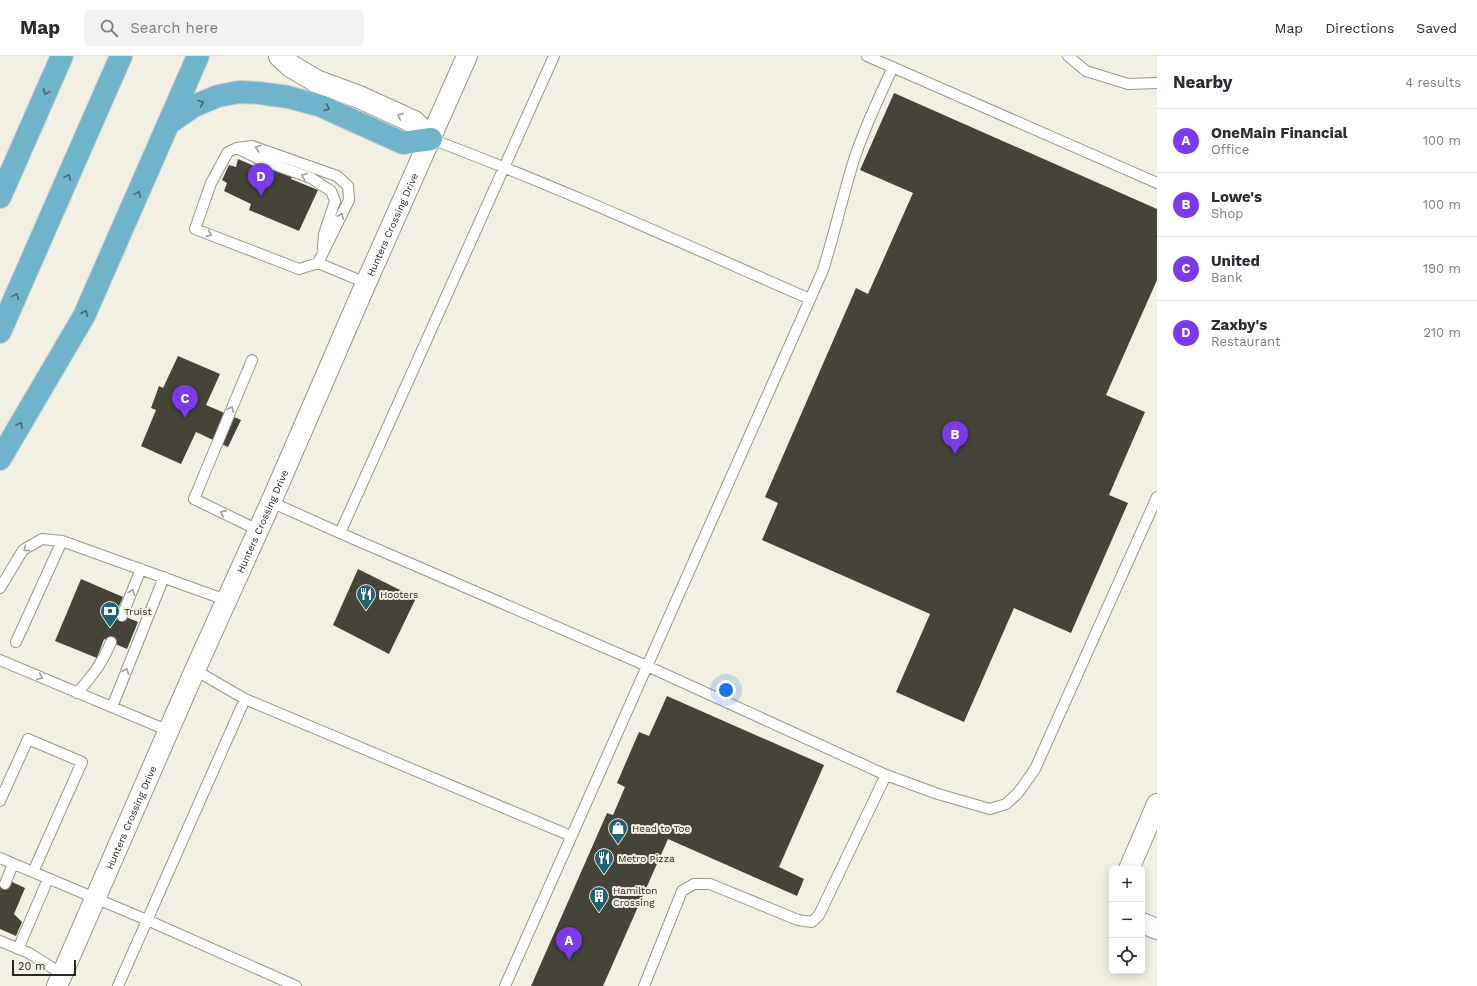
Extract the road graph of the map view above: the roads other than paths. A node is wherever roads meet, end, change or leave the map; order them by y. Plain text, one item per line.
1 (62, 56) edge
2 (121, 56) edge
3 (198, 56) edge
4 (280, 56) edge
5 (467, 56) edge
6 (554, 56) edge
7 (867, 56) edge
8 (1068, 56) edge
9 (893, 67) junction
10 (1157, 83) edge
11 (168, 124) junction
12 (431, 139) junction
13 (237, 148) junction
14 (505, 167) junction
15 (1157, 183) edge
16 (0, 197) edge
17 (323, 252) junction
18 (318, 263) junction
19 (366, 283) junction
20 (810, 299) junction
21 (0, 332) edge
22 (252, 360) dead end
23 (0, 458) edge
24 (1157, 497) edge
25 (271, 502) junction
26 (258, 530) junction
27 (340, 533) junction
28 (62, 541) junction
29 (141, 569) junction
30 (164, 577) junction
31 (0, 588) edge
32 (226, 600) junction
33 (122, 616) dead end
34 (16, 642) dead end
35 (111, 642) dead end
36 (0, 660) edge
37 (647, 666) junction
38 (195, 670) junction
39 (77, 693) junction
40 (245, 699) junction
41 (112, 707) junction
42 (169, 731) junction
43 (886, 775) junction
44 (0, 801) edge
45 (1157, 804) edge
46 (571, 836) junction
47 (0, 858) edge
48 (13, 864) junction
49 (1130, 866) edge
50 (33, 872) junction
51 (48, 879) junction
52 (5, 884) dead end
53 (95, 899) junction
54 (147, 920) junction
55 (1145, 924) edge
56 (1157, 929) edge
57 (0, 941) edge
58 (18, 949) junction
59 (60, 980) edge
60 (118, 986) edge
61 (296, 986) edge
62 (505, 986) edge
63 (644, 986) edge

1 -> 16 highway
21 -> 2 highway
3 - 11 highway
12 -> 4 main road
5 - 12 street, Hunters Crossing Drive
6 - 14 lane
7 - 9 lane
8 - 10 lane
9 - 15 lane
9 - 20 lane
11 -> 12 highway
23 -> 11 highway
12 - 14 lane
12 - 19 street, Hunters Crossing Drive
17 -> 13 lane
17 -> 13 lane
13 -> 18 lane
14 - 20 lane
14 - 27 lane
17 - 18 lane
18 - 19 lane
19 - 25 street, Hunters Crossing Drive
20 - 37 lane
26 -> 22 lane
24 - 43 lane
25 - 26 street, Hunters Crossing Drive
25 - 27 lane
26 - 32 street, Hunters Crossing Drive
27 - 37 lane
28 - 29 lane
28 -> 31 lane
28 - 34 lane
29 - 30 lane
33 -> 29 lane
30 - 32 lane
41 -> 30 lane
32 - 38 street, Hunters Crossing Drive
35 - 39 lane
36 -> 39 lane
37 - 43 lane
37 - 46 lane
38 - 40 lane
38 - 42 street, Hunters Crossing Drive
39 - 41 lane
40 - 46 lane
40 - 54 lane
41 - 42 lane
42 - 53 street, Hunters Crossing Drive
43 - 63 lane
44 - 50 lane
45 - 49 street
46 - 62 lane
47 - 48 lane
48 - 50 lane
48 - 52 lane
50 - 51 lane
51 - 53 lane
51 - 58 lane
53 - 54 lane
53 - 59 street, Hunters Crossing Drive
54 - 60 lane
54 - 61 lane
55 - 56 street
57 - 58 lane
58 - 59 lane

